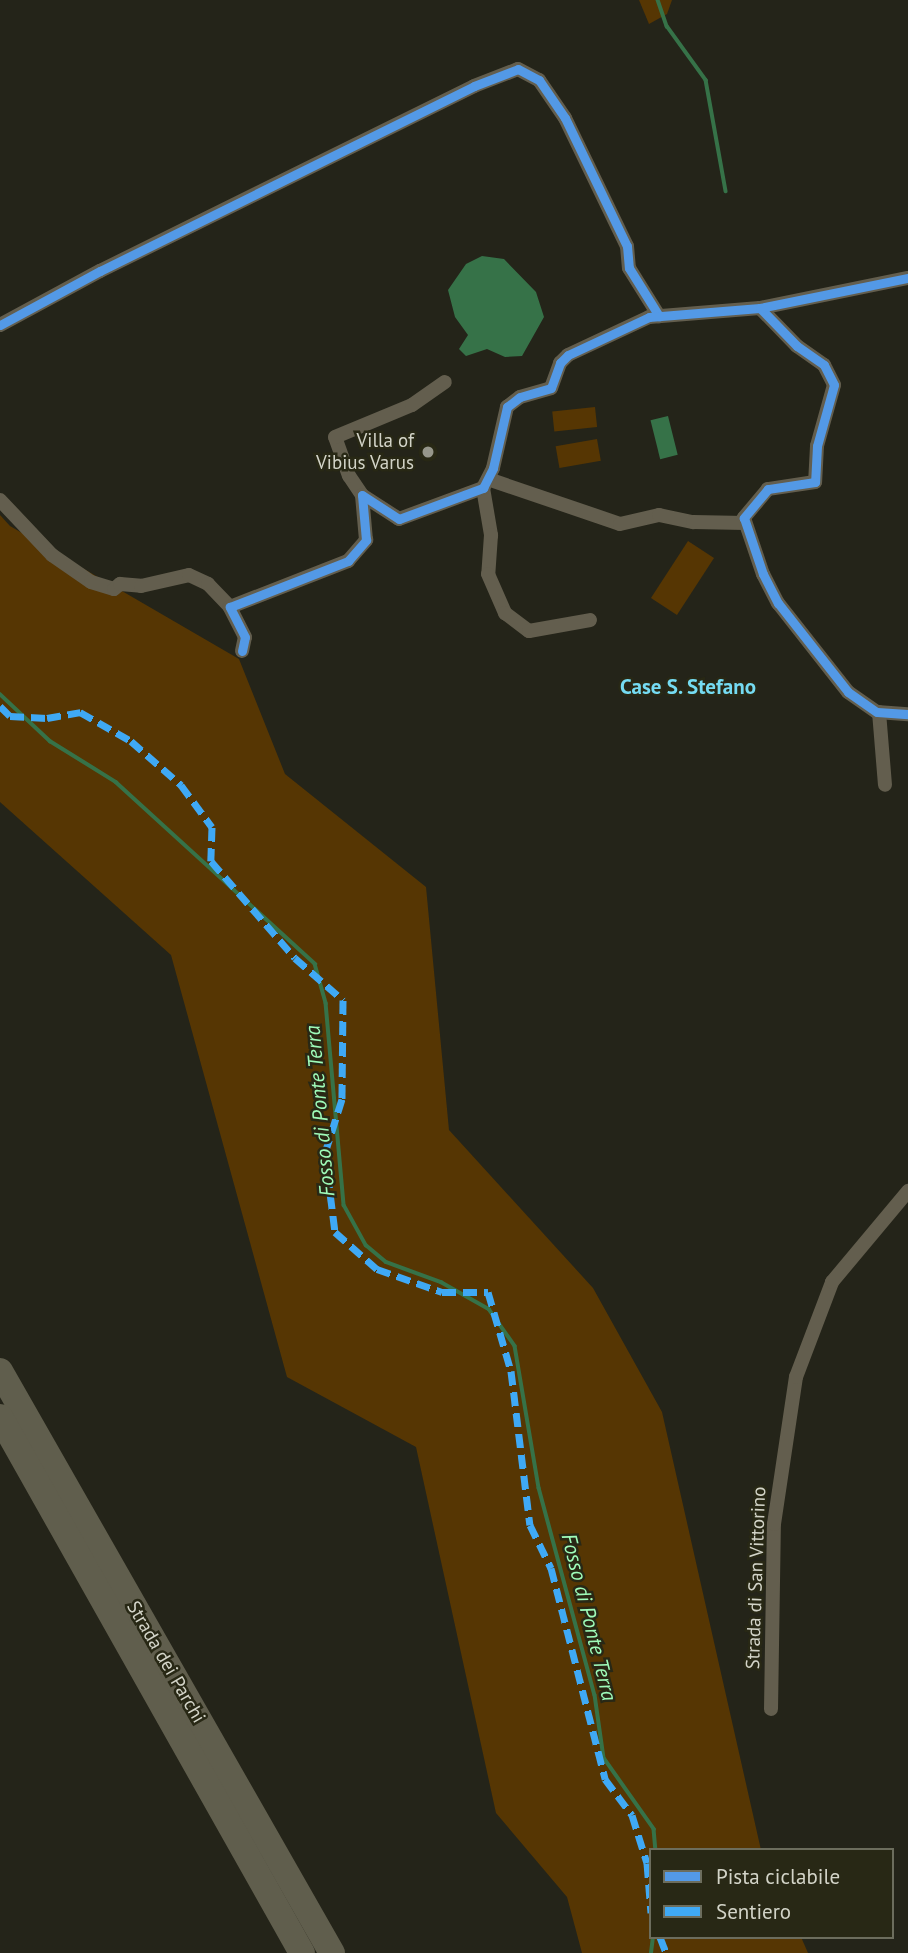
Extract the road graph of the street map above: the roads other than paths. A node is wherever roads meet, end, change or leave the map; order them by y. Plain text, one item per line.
1 (908, 278) edge
2 (760, 308) junction
3 (659, 316) junction
4 (0, 325) edge
5 (445, 382) dead end
6 (486, 484) junction
7 (362, 495) junction
8 (0, 500) edge
9 (745, 523) junction
10 (230, 607) junction
11 (590, 620) dead end
12 (242, 651) dead end
13 (879, 712) junction
14 (908, 714) edge
15 (885, 785) dead end
16 (908, 1191) edge
17 (0, 1371) edge
18 (0, 1417) edge
19 (771, 1709) dead end
20 (302, 1953) edge
21 (332, 1953) edge

1 - 2 street
2 - 3 street
2 - 9 street
3 - 4 street
3 - 6 street
5 - 7 street
6 - 7 street
6 - 9 street
6 - 11 street
7 - 10 street
8 - 10 street
9 - 13 street
10 - 12 street
13 - 14 street
13 - 15 street
16 - 19 street, Strada di San Vittorino
17 - 21 highway, Strada dei Parchi
18 - 20 highway, Strada dei Parchi

